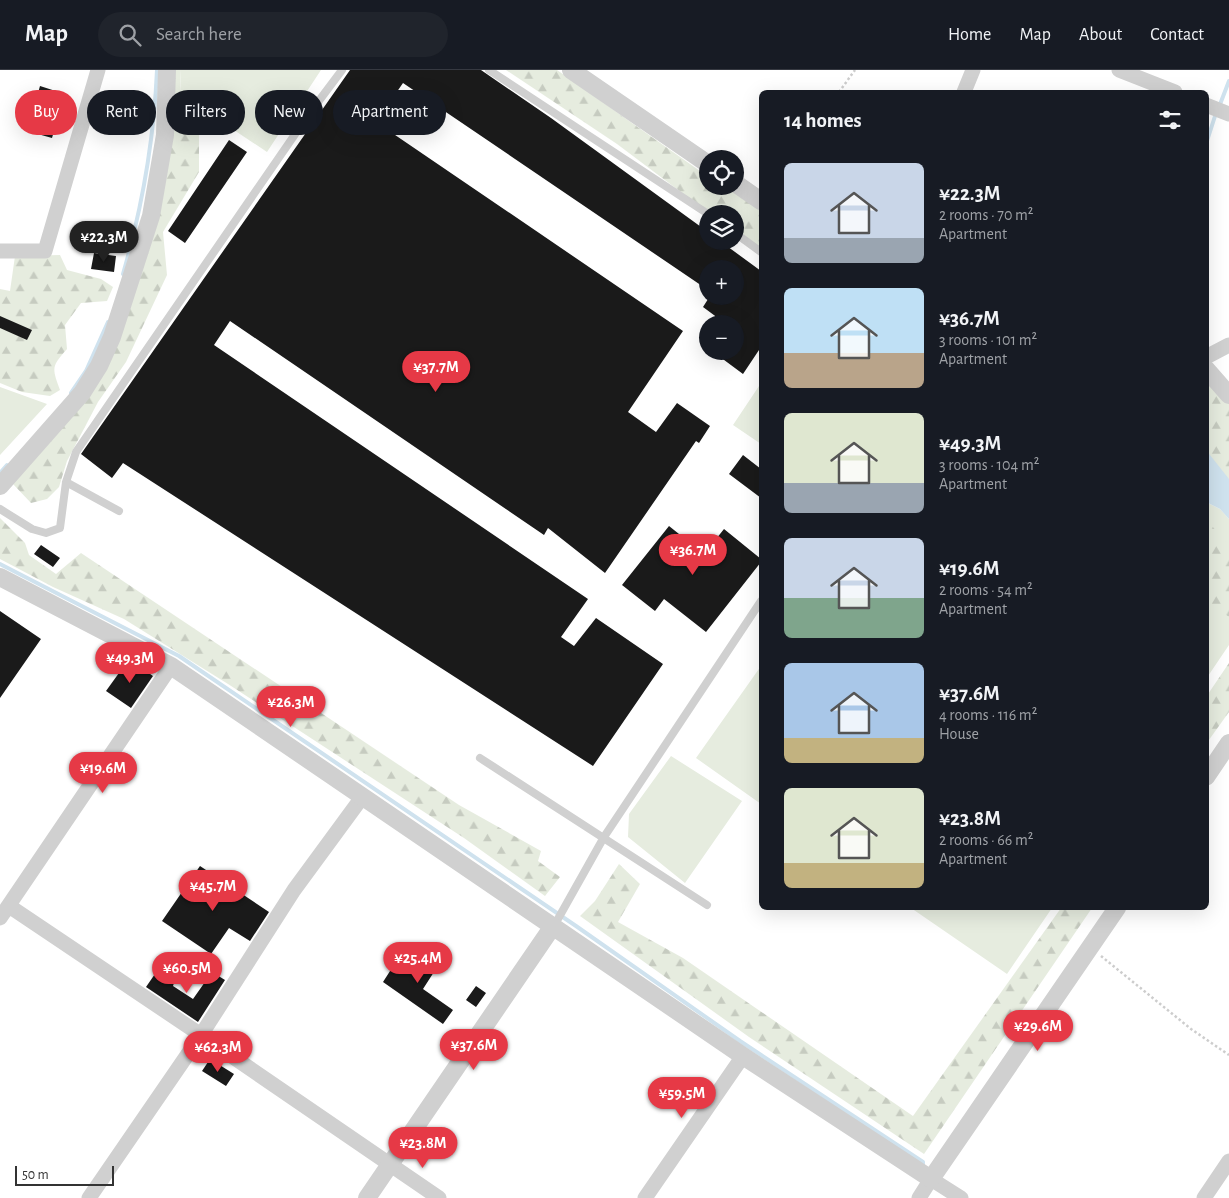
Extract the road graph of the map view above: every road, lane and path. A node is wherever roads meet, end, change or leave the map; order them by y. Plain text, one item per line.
1 (98, 70) edge
2 (167, 70) edge
3 (342, 70) edge
4 (489, 70) edge
5 (571, 70) edge
6 (855, 70) edge
7 (973, 70) edge
8 (1119, 70) edge
9 (841, 90) edge
10 (965, 90) edge
11 (1170, 90) edge
12 (1209, 106) edge
13 (1229, 114) edge
14 (699, 158) edge
15 (744, 189) edge
16 (759, 200) edge
17 (699, 208) edge
18 (744, 240) edge
19 (0, 251) edge
20 (759, 251) edge
21 (1229, 345) edge
22 (1209, 355) edge
23 (1209, 372) edge
24 (1229, 395) edge
25 (66, 482) junction
26 (0, 486) edge
27 (0, 509) edge
28 (119, 510) dead end
29 (0, 578) edge
30 (759, 604) edge
31 (171, 666) junction
32 (1229, 743) edge
33 (480, 758) dead end
34 (1209, 773) edge
35 (363, 796) junction
36 (604, 837) junction
37 (707, 905) dead end
38 (1116, 910) edge
39 (4, 912) edge
40 (554, 926) junction
41 (1090, 947) junction
42 (201, 1034) junction
43 (743, 1056) junction
44 (1229, 1056) edge
45 (1229, 1161) edge
46 (390, 1164) junction
47 (931, 1179) junction
48 (88, 1198) edge
49 (367, 1198) edge
50 (439, 1198) edge
51 (645, 1198) edge
52 (918, 1198) edge
53 (962, 1198) edge
54 (1204, 1198) edge

1 - 19 street
2 - 26 street
3 - 25 lane
4 - 17 lane
5 - 14 street
6 - 9 path
7 - 10 street
8 - 11 street
12 - 13 street
15 - 16 street
18 - 20 lane
21 - 22 street
23 - 24 street
25 - 27 lane
25 - 28 lane
29 - 31 street
30 - 36 lane
31 - 35 street
31 - 39 street
32 - 34 street
33 - 36 lane
35 - 40 street
35 - 42 street
36 - 37 lane
36 - 40 lane
38 - 41 street
39 - 42 street
40 - 43 street
40 - 46 street
41 - 44 path
41 - 47 street
42 - 46 street
42 - 48 street
43 - 47 street
43 - 51 street
45 - 54 street
46 - 49 street
46 - 50 street
47 - 52 street
47 - 53 street

